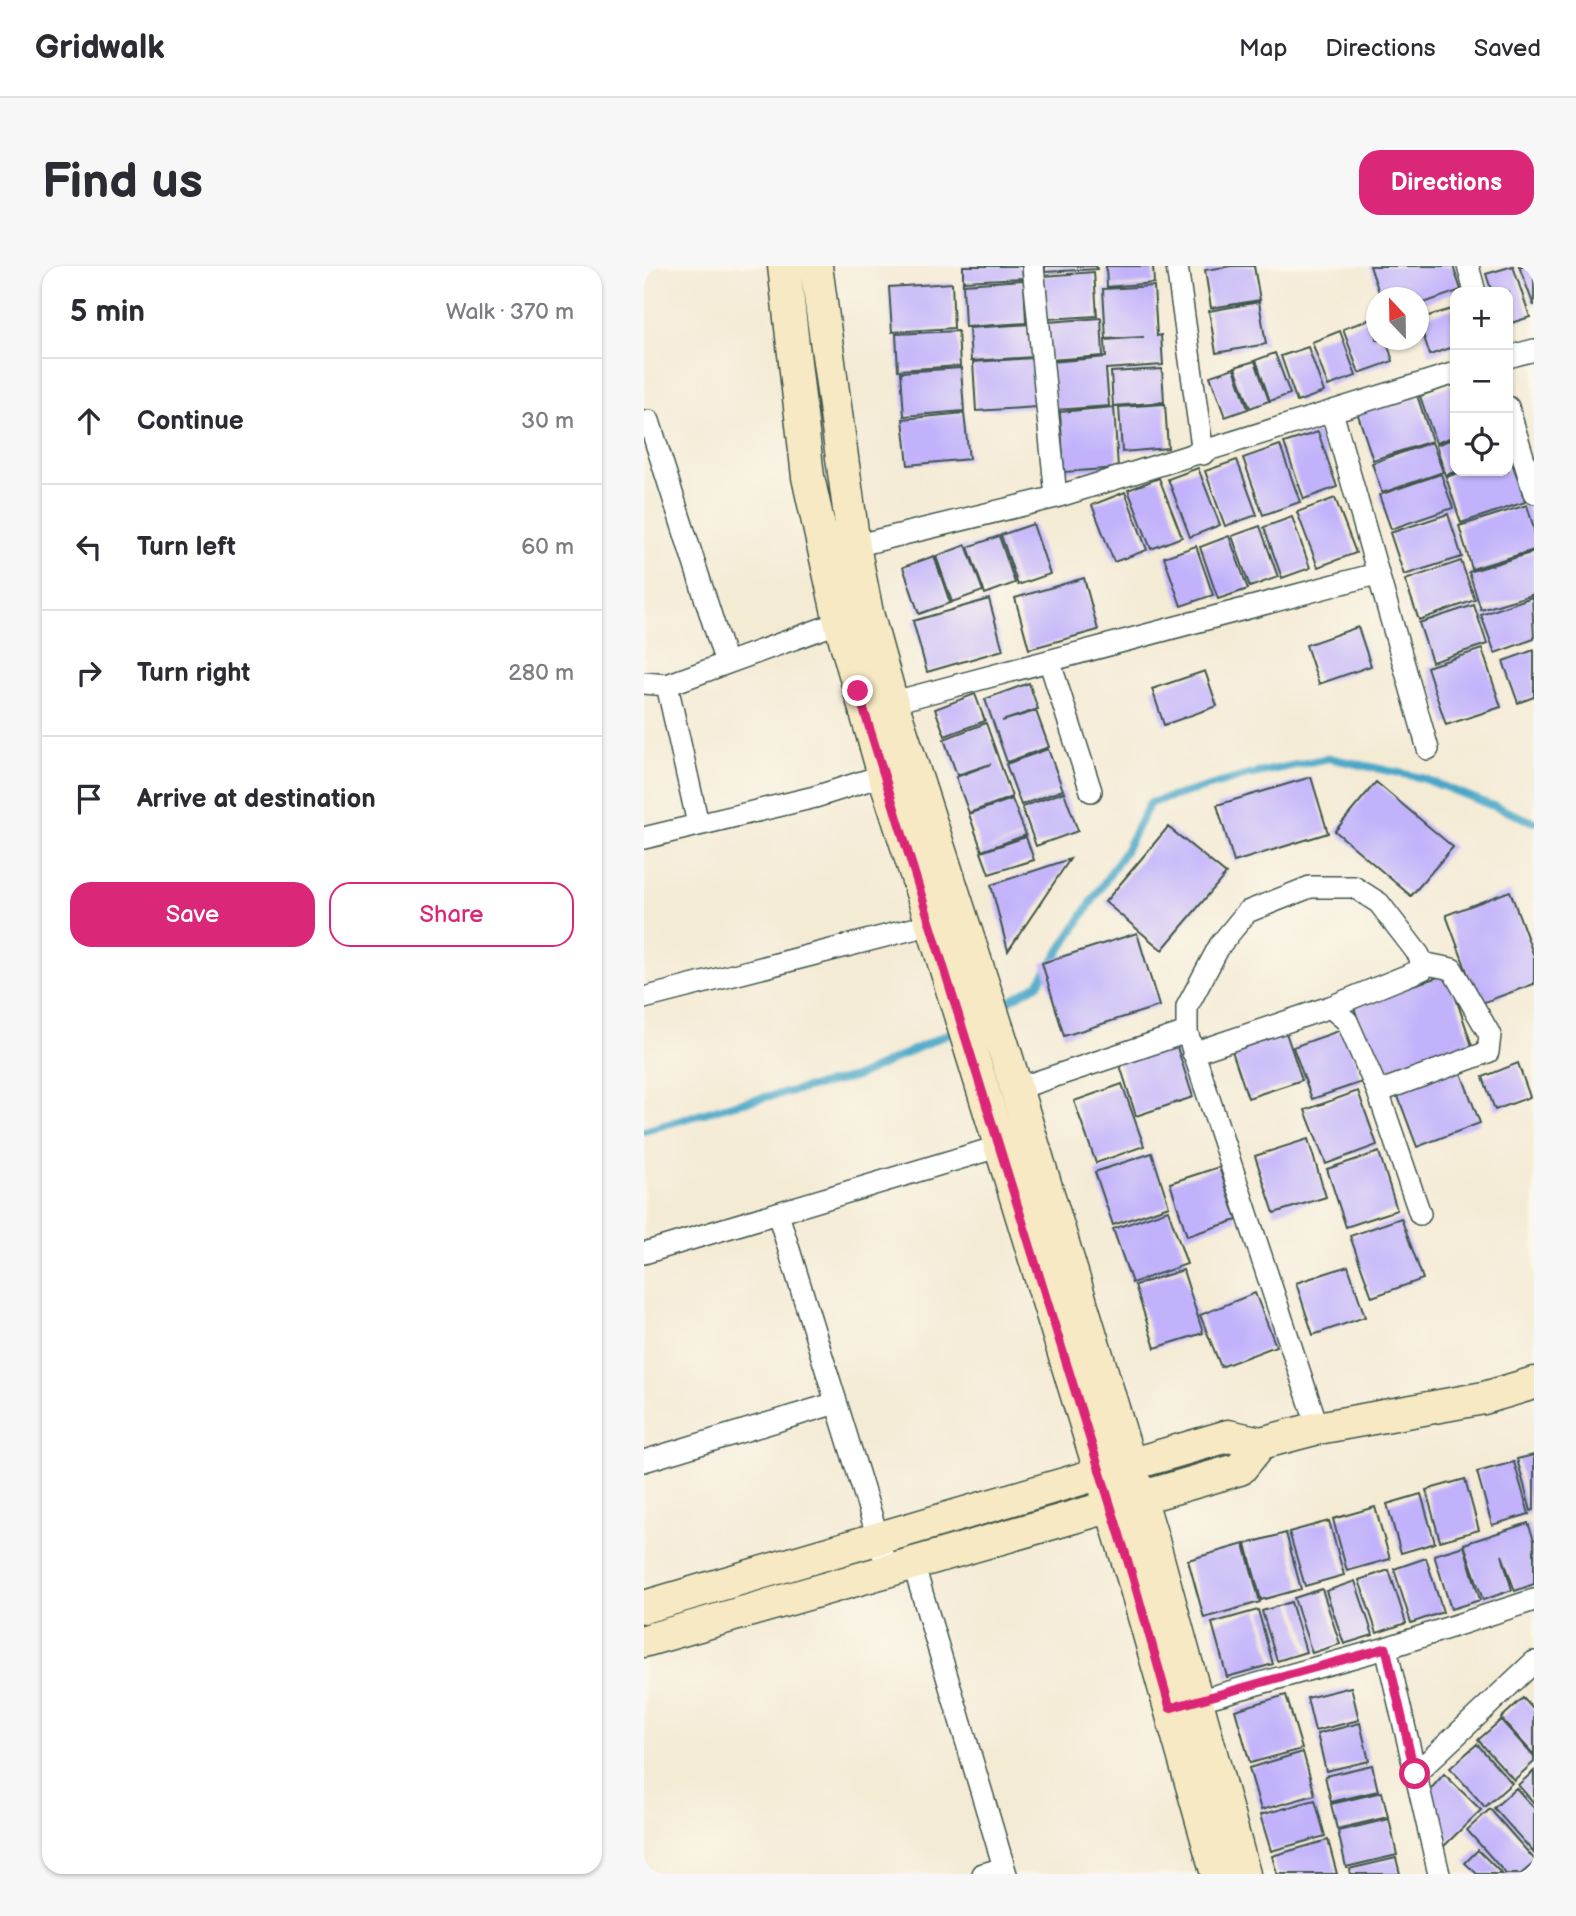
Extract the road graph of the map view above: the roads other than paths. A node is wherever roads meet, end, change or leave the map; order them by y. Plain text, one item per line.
1 (784, 266) edge
2 (816, 266) edge
3 (1033, 266) edge
4 (1177, 266) edge
5 (1468, 266) edge
6 (1474, 287) edge
7 (1534, 350) edge
8 (1513, 356) edge
9 (1450, 375) edge
10 (1332, 412) junction
11 (1510, 413) edge
12 (644, 423) edge
13 (1203, 454) junction
14 (1534, 493) edge
15 (1056, 497) junction
16 (854, 546) junction
17 (1376, 574) junction
18 (853, 617) junction
19 (726, 663) junction
20 (1050, 663) junction
21 (644, 683) edge
22 (667, 685) junction
23 (878, 706) junction
24 (1427, 749) dead end
25 (884, 775) junction
26 (1091, 791) dead end
27 (698, 824) junction
28 (644, 838) edge
29 (932, 924) junction
30 (1422, 963) junction
31 (644, 998) edge
32 (1330, 1007) junction
33 (1187, 1032) junction
34 (1194, 1053) junction
35 (1016, 1089) junction
36 (1378, 1092) junction
37 (1015, 1142) junction
38 (778, 1214) junction
39 (1420, 1214) dead end
40 (644, 1253) edge
41 (1534, 1383) edge
42 (836, 1403) junction
43 (1318, 1428) junction
44 (1261, 1443) junction
45 (644, 1461) edge
46 (1130, 1465) junction
47 (1100, 1474) junction
48 (1140, 1497) junction
49 (1109, 1506) junction
50 (878, 1538) junction
51 (901, 1567) junction
52 (1534, 1601) edge
53 (646, 1624) edge
54 (1386, 1648) junction
55 (1534, 1662) edge
56 (1183, 1705) junction
57 (1415, 1774) junction
58 (1005, 1871) edge
59 (983, 1874) edge
60 (1217, 1874) edge
61 (1244, 1874) edge
62 (1439, 1874) edge

1 - 18 street
2 - 16 street
3 - 15 street
4 - 13 street
5 - 6 street
7 - 8 street
9 - 10 street
10 - 13 street
10 - 17 street
11 - 14 street
12 - 19 street
13 - 15 street
15 - 16 street
16 - 18 street
17 - 20 street
17 - 24 street
18 - 19 street
18 - 23 street
19 - 22 street
20 - 23 street
20 - 26 street
21 - 22 street
22 - 27 street
23 - 25 street
23 - 35 street
25 - 27 street
25 - 29 street
27 - 28 street
29 - 31 street
29 - 37 street
30 - 32 street
30 - 33 street
30 - 36 street
32 - 34 street
32 - 36 street
33 - 34 street
33 - 35 street
34 - 43 street
35 - 37 street
36 - 39 street
37 - 38 street
37 - 46 street
37 - 47 street
38 - 40 street
38 - 42 street
41 - 43 street
42 - 45 street
42 - 50 street
43 - 44 street
44 - 46 street
44 - 48 street
46 - 47 street
46 - 48 street
47 - 49 street
47 - 50 street
48 - 49 street
48 - 56 street
49 - 51 street
49 - 56 street
50 - 51 street
50 - 53 street
51 - 53 street
51 - 58 street
52 - 54 street
54 - 56 street
54 - 57 street
55 - 57 street
56 - 60 street
56 - 61 street
57 - 62 street
58 - 59 street

